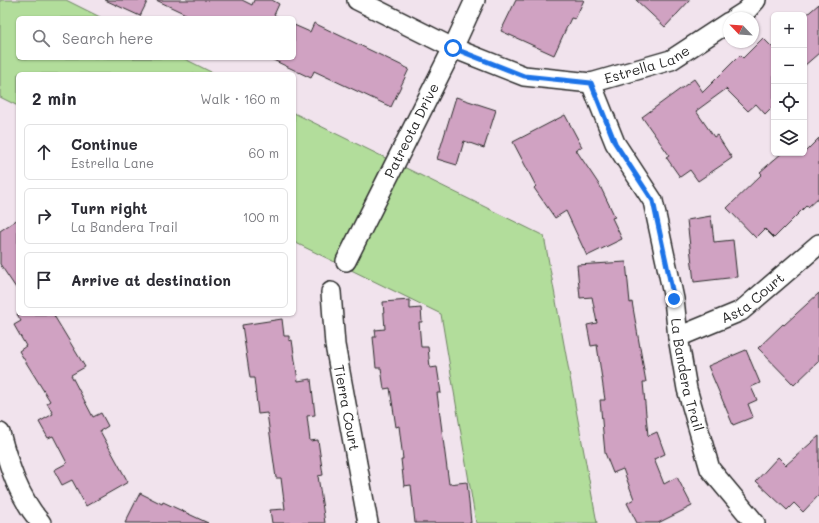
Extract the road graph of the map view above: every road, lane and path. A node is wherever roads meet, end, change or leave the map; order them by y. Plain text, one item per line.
1 (357, 0) edge
2 (475, 0) edge
3 (756, 0) edge
4 (744, 12) edge
5 (723, 26) edge
6 (453, 48) junction
7 (591, 83) junction
8 (819, 244) edge
9 (346, 261) dead end
10 (331, 292) dead end
11 (678, 337) junction
12 (0, 433) edge
13 (41, 523) edge
14 (368, 523) edge
15 (756, 523) edge

1 - 6 street, Estrella Lane
2 - 6 street, Patreota Drive
3 - 4 street
5 - 7 street, Estrella Lane
6 - 7 street, Estrella Lane
6 - 9 street, Patreota Drive
7 - 11 street, La Bandera Trail
8 - 11 street, Asta Court
10 - 14 street, Tierra Court
11 - 15 street, La Bandera Trail
12 - 13 street

